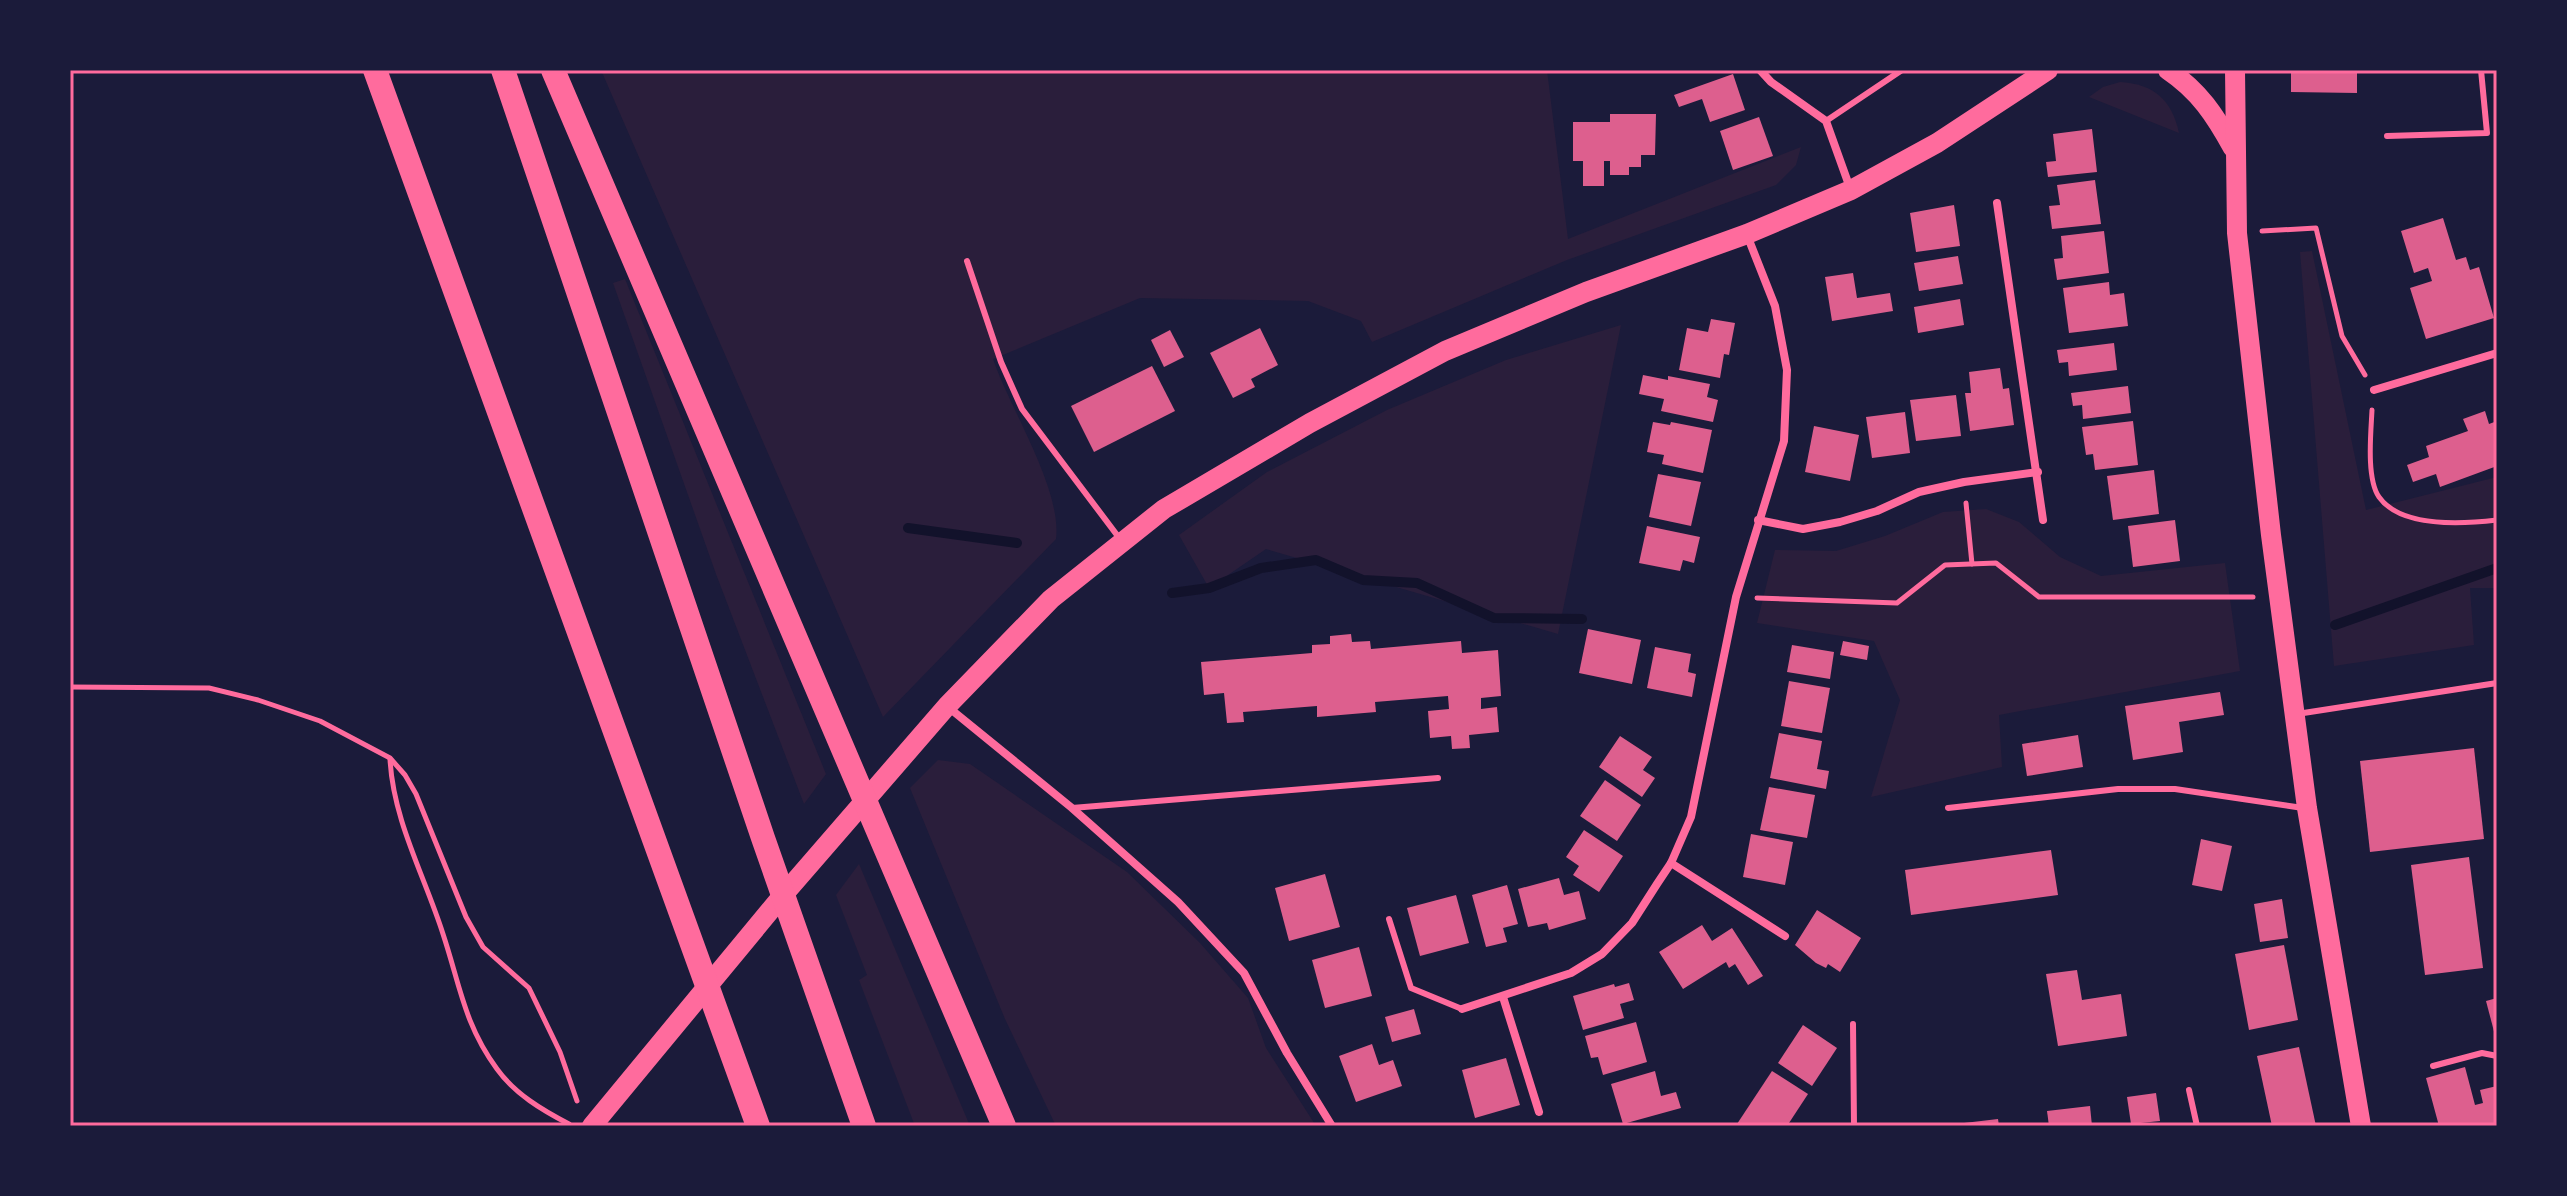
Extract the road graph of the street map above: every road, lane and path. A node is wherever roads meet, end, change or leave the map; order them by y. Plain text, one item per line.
1 (375, 70) edge
2 (503, 70) edge
3 (553, 70) edge
4 (1760, 70) edge
5 (1902, 70) edge
6 (2048, 70) edge
7 (2168, 70) edge
8 (2235, 70) edge
9 (2481, 70) edge
10 (1826, 121) junction
11 (2387, 136) dead end
12 (2235, 151) junction
13 (1851, 190) junction
14 (1997, 203) dead end
15 (2237, 233) junction
16 (1747, 234) junction
17 (967, 261) dead end
18 (2497, 353) edge
19 (2374, 390) junction
20 (2038, 472) junction
21 (1964, 482) junction
22 (1758, 520) junction
23 (2043, 520) dead end
24 (2497, 520) edge
25 (1122, 542) junction
26 (1972, 564) junction
27 (1736, 597) junction
28 (2278, 597) junction
29 (2497, 683) edge
30 (70, 687) edge
31 (947, 706) junction
32 (2294, 714) junction
33 (390, 758) junction
34 (1438, 778) dead end
35 (1072, 808) junction
36 (1948, 808) dead end
37 (2307, 808) junction
38 (1671, 863) junction
39 (1389, 919) dead end
40 (1785, 936) dead end
41 (1503, 997) junction
42 (1462, 1009) joint
43 (1853, 1024) dead end
44 (2497, 1056) edge
45 (2433, 1066) dead end
46 (2189, 1090) dead end
47 (1539, 1112) dead end
48 (586, 1119) edge
49 (574, 1126) edge
50 (758, 1126) edge
51 (864, 1126) edge
52 (1004, 1126) edge
53 (1332, 1126) edge
54 (1854, 1126) edge
55 (2197, 1126) edge
56 (2361, 1126) edge

1 - 50 highway
2 - 51 highway
3 - 52 highway
4 - 10 street
5 - 10 lane
6 - 13 main road
7 - 12 main road
8 - 12 main road
9 - 11 lane
10 - 13 street
12 - 15 main road
13 - 16 main road
14 - 20 street
15 - 19 path
15 - 28 main road
16 - 22 street
16 - 25 main road
17 - 25 lane
18 - 19 street
19 - 24 path
20 - 21 street
20 - 23 street
21 - 22 street
21 - 26 path
22 - 27 street
25 - 31 main road
26 - 27 path
26 - 28 path
27 - 38 street
28 - 32 main road
29 - 32 lane
30 - 33 path
31 - 35 street
31 - 48 main road
32 - 37 main road
33 - 48 path
33 - 49 path
34 - 35 lane
35 - 53 street
36 - 37 lane
37 - 56 main road
38 - 40 street
38 - 41 street
39 - 42 lane
41 - 42 street
41 - 47 street
43 - 54 lane
44 - 45 lane
46 - 55 lane

